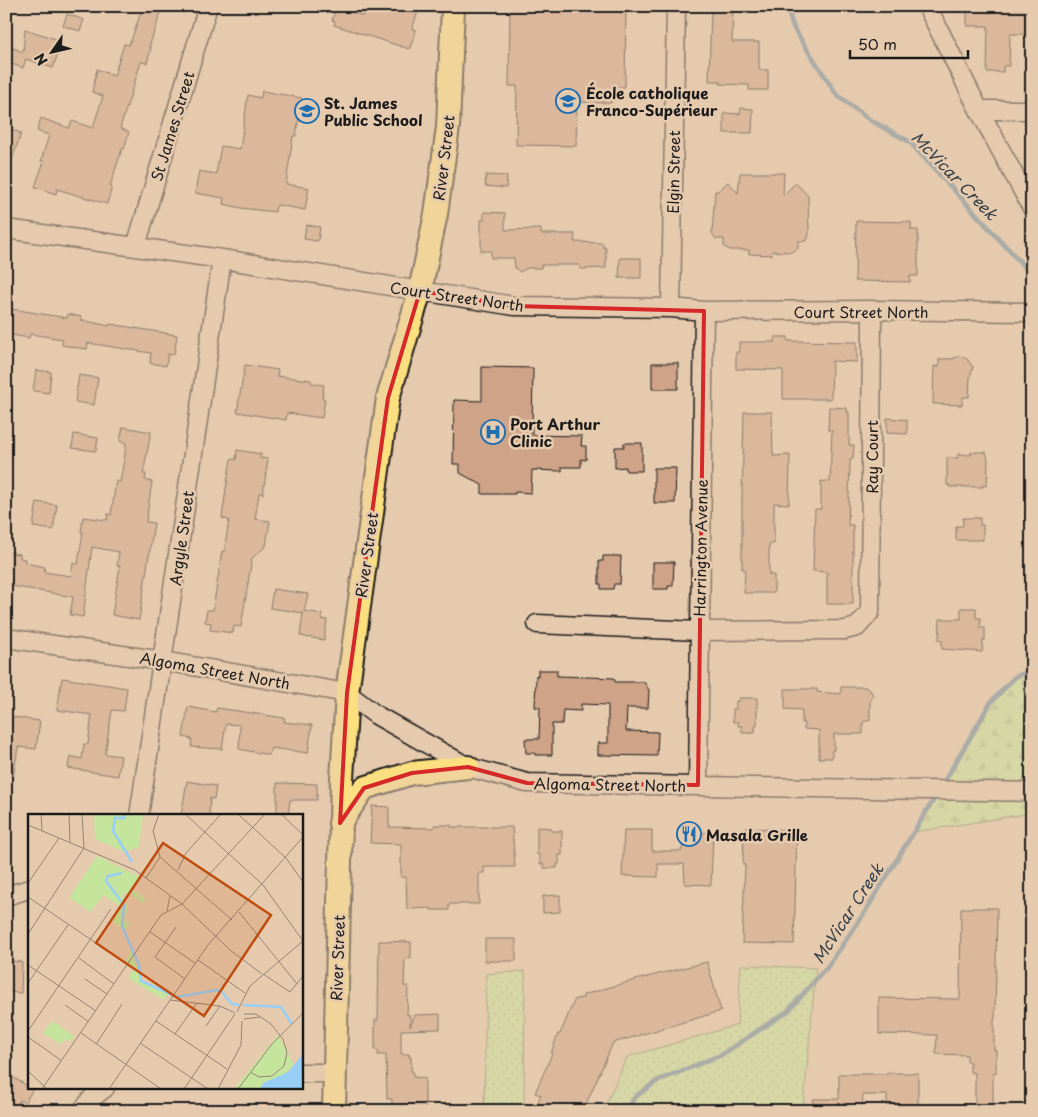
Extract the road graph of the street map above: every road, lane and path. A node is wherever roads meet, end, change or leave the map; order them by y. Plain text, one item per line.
1 (208, 6) edge
2 (453, 6) edge
3 (676, 6) edge
4 (928, 6) edge
5 (979, 110) junction
6 (1032, 110) edge
7 (1032, 208) edge
8 (6, 229) edge
9 (136, 246) junction
10 (222, 259) junction
11 (420, 291) junction
12 (671, 308) junction
13 (872, 310) junction
14 (704, 312) junction
15 (1032, 312) edge
16 (538, 624) dead end
17 (699, 631) junction
18 (6, 638) edge
19 (163, 661) junction
20 (347, 693) junction
21 (468, 767) junction
22 (698, 785) junction
23 (1032, 792) edge
24 (139, 814) edge
25 (340, 823) junction
26 (28, 889) edge
27 (6, 896) edge
28 (302, 1073) edge
29 (333, 1073) junction
30 (102, 1090) edge
31 (82, 1111) edge
32 (334, 1111) edge

1 - 9 street, St James Street
2 - 11 main road, River Street
3 - 12 street, Elgin Street
4 - 5 street
5 - 6 street
5 - 7 street
8 - 9 street, Court Street North
9 - 10 street, Court Street North
10 - 11 street, Court Street North
10 - 19 street, Argyle Street
11 - 12 street, Court Street North
11 - 20 main road, River Street
12 - 14 street, Court Street North
13 - 14 street, Court Street North
13 - 15 street, Court Street North
13 - 17 street, Ray Court
14 - 17 street, Harrington Avenue
16 - 17 street
17 - 22 street, Harrington Avenue
18 - 19 street, Algoma Street North
19 - 20 street, Algoma Street North
19 - 24 street, Argyle Street
20 - 21 street, Algoma Street North
20 - 25 main road, River Street
21 - 22 street, Algoma Street North
21 - 25 main road
22 - 23 street, Algoma Street North
25 - 29 main road, River Street
26 - 27 street
28 - 29 street
29 - 32 main road, River Street
30 - 31 street

